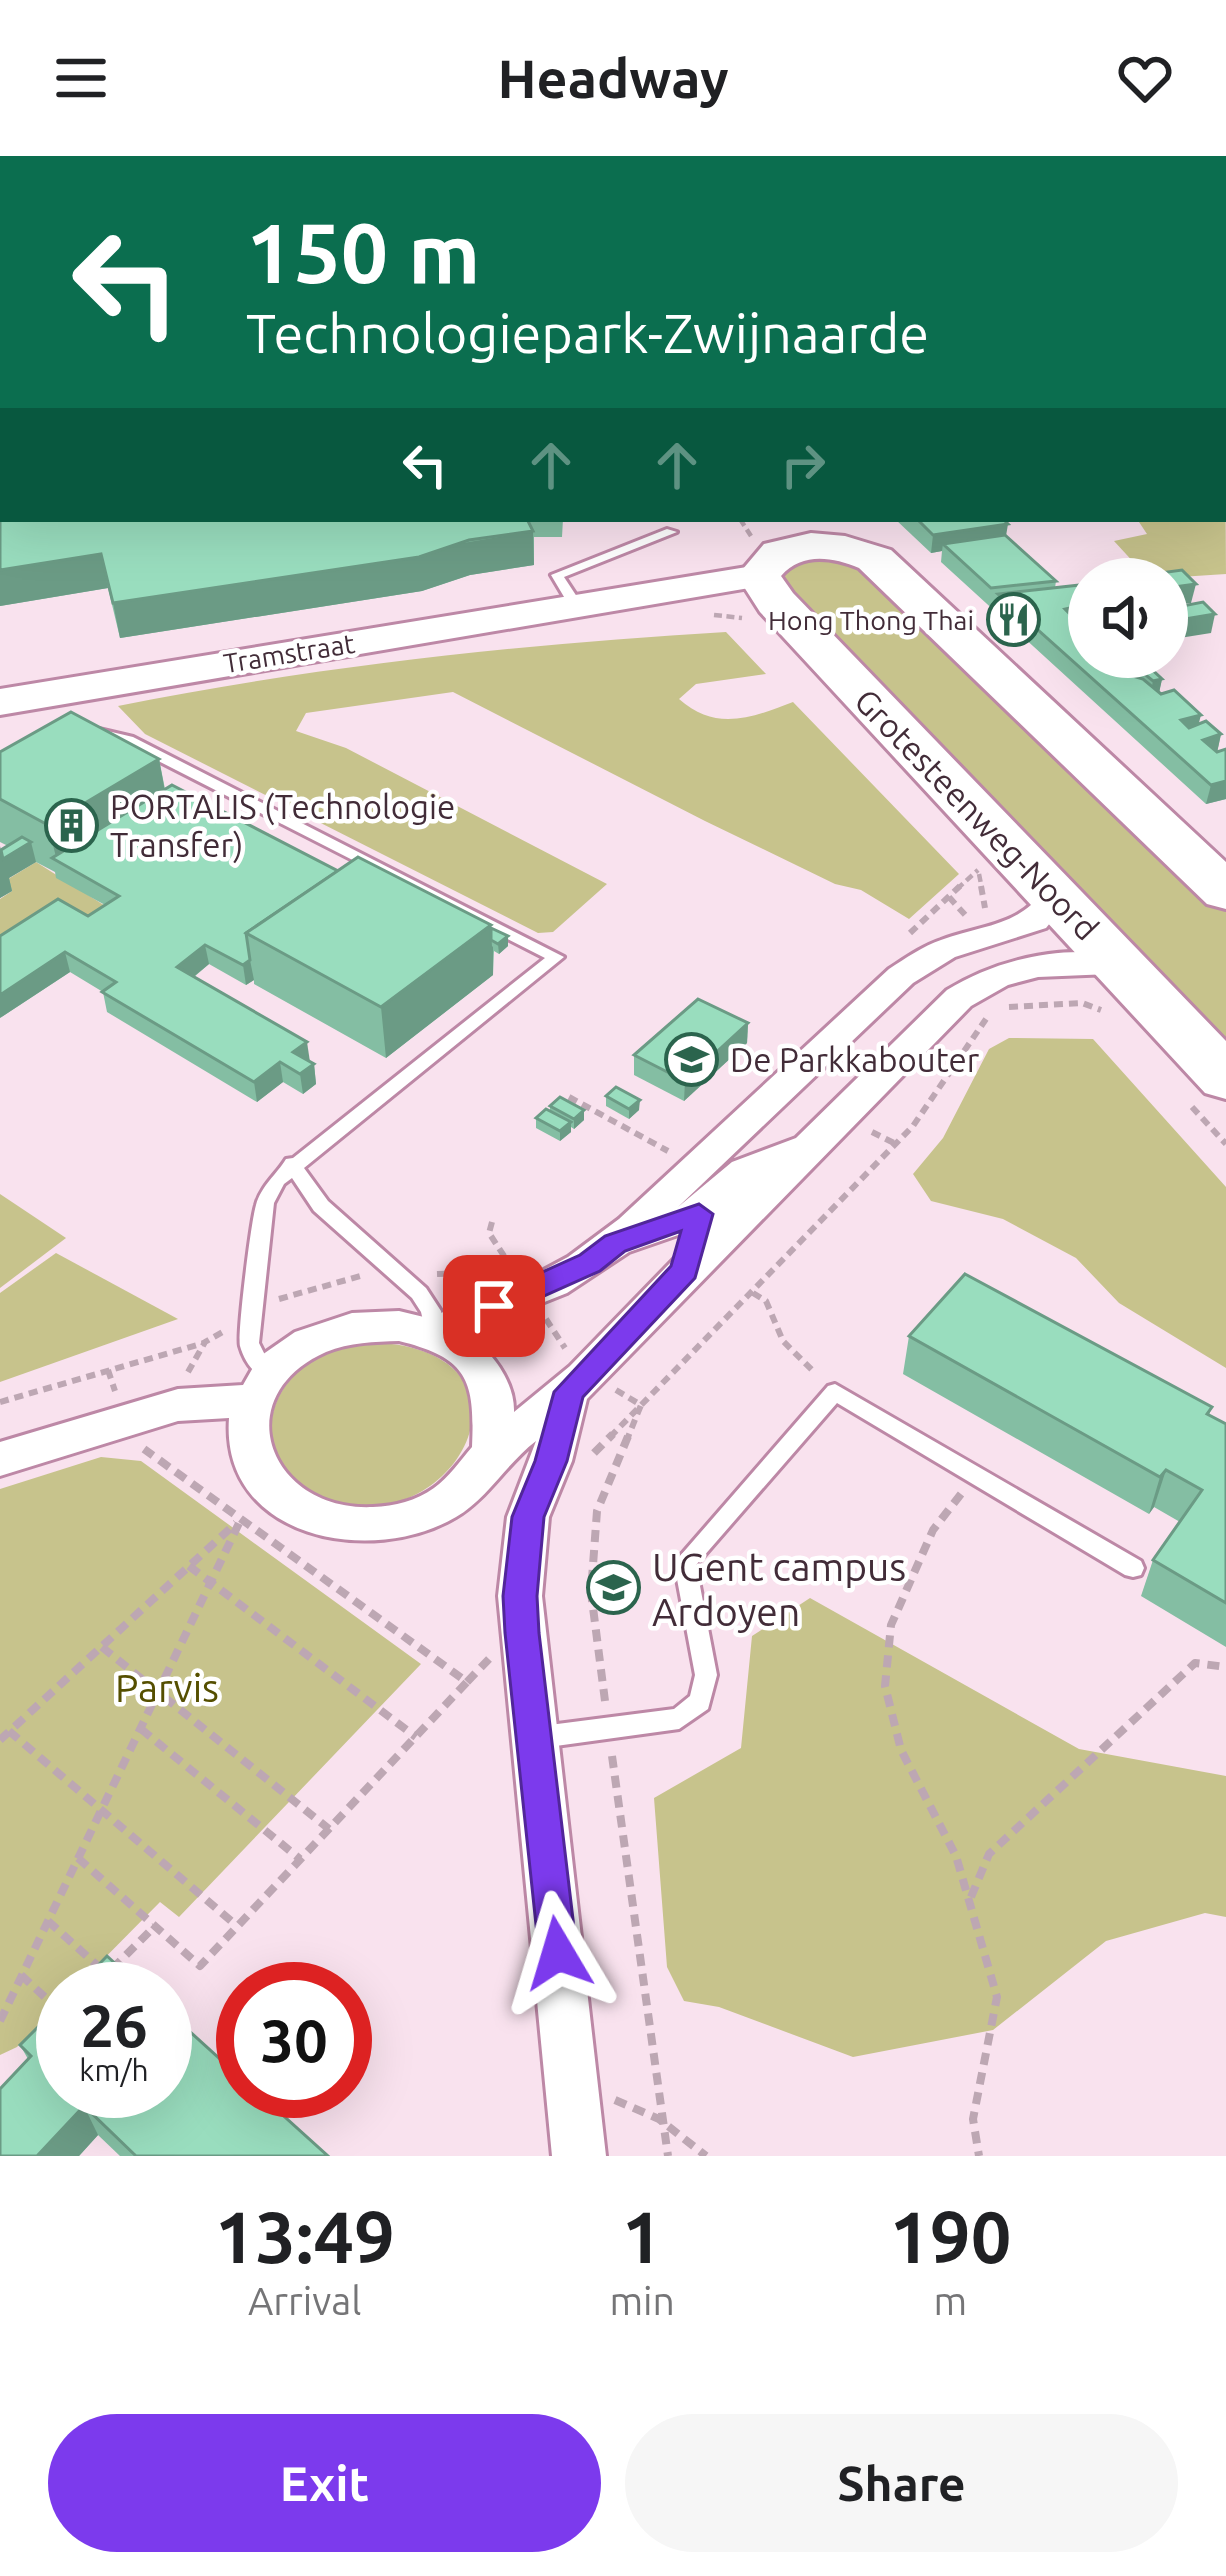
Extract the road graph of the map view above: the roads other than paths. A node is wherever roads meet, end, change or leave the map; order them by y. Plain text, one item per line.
1 (670, 532) dead end
2 (790, 552) edge
3 (578, 609) junction
4 (0, 702) edge
5 (81, 734) edge
6 (1226, 892) edge
7 (1056, 896) junction
8 (1102, 984) junction
9 (1226, 1078) edge
10 (764, 1105) junction
11 (817, 1140) junction
12 (292, 1164) junction
13 (745, 1171) junction
14 (699, 1214) junction
15 (615, 1243) junction
16 (684, 1271) junction
17 (439, 1317) junction
18 (579, 1382) junction
19 (262, 1387) junction
20 (492, 1452) junction
21 (0, 1459) edge
22 (1133, 1568) dead end
23 (532, 1738) junction
24 (579, 2156) edge

1 - 3 lane
2 - 3 main road, Tramstraat
2 - 6 highway
2 - 7 highway, Grotesteenweg-Noord
3 - 4 main road, Tramstraat
5 - 12 lane
7 - 8 highway, Grotesteenweg-Noord
7 - 10 street
8 - 9 highway, Grotesteenweg-Noord
8 - 11 street
10 - 13 street
10 - 15 street
11 - 13 street
11 - 16 street
12 - 17 lane
12 - 19 lane
13 - 14 street
14 - 15 street
14 - 16 street
15 - 17 street
16 - 18 street
17 - 19 street
17 - 20 street
18 - 20 street
18 - 23 street
19 - 20 street
19 - 21 street
22 - 23 lane
23 - 24 street

